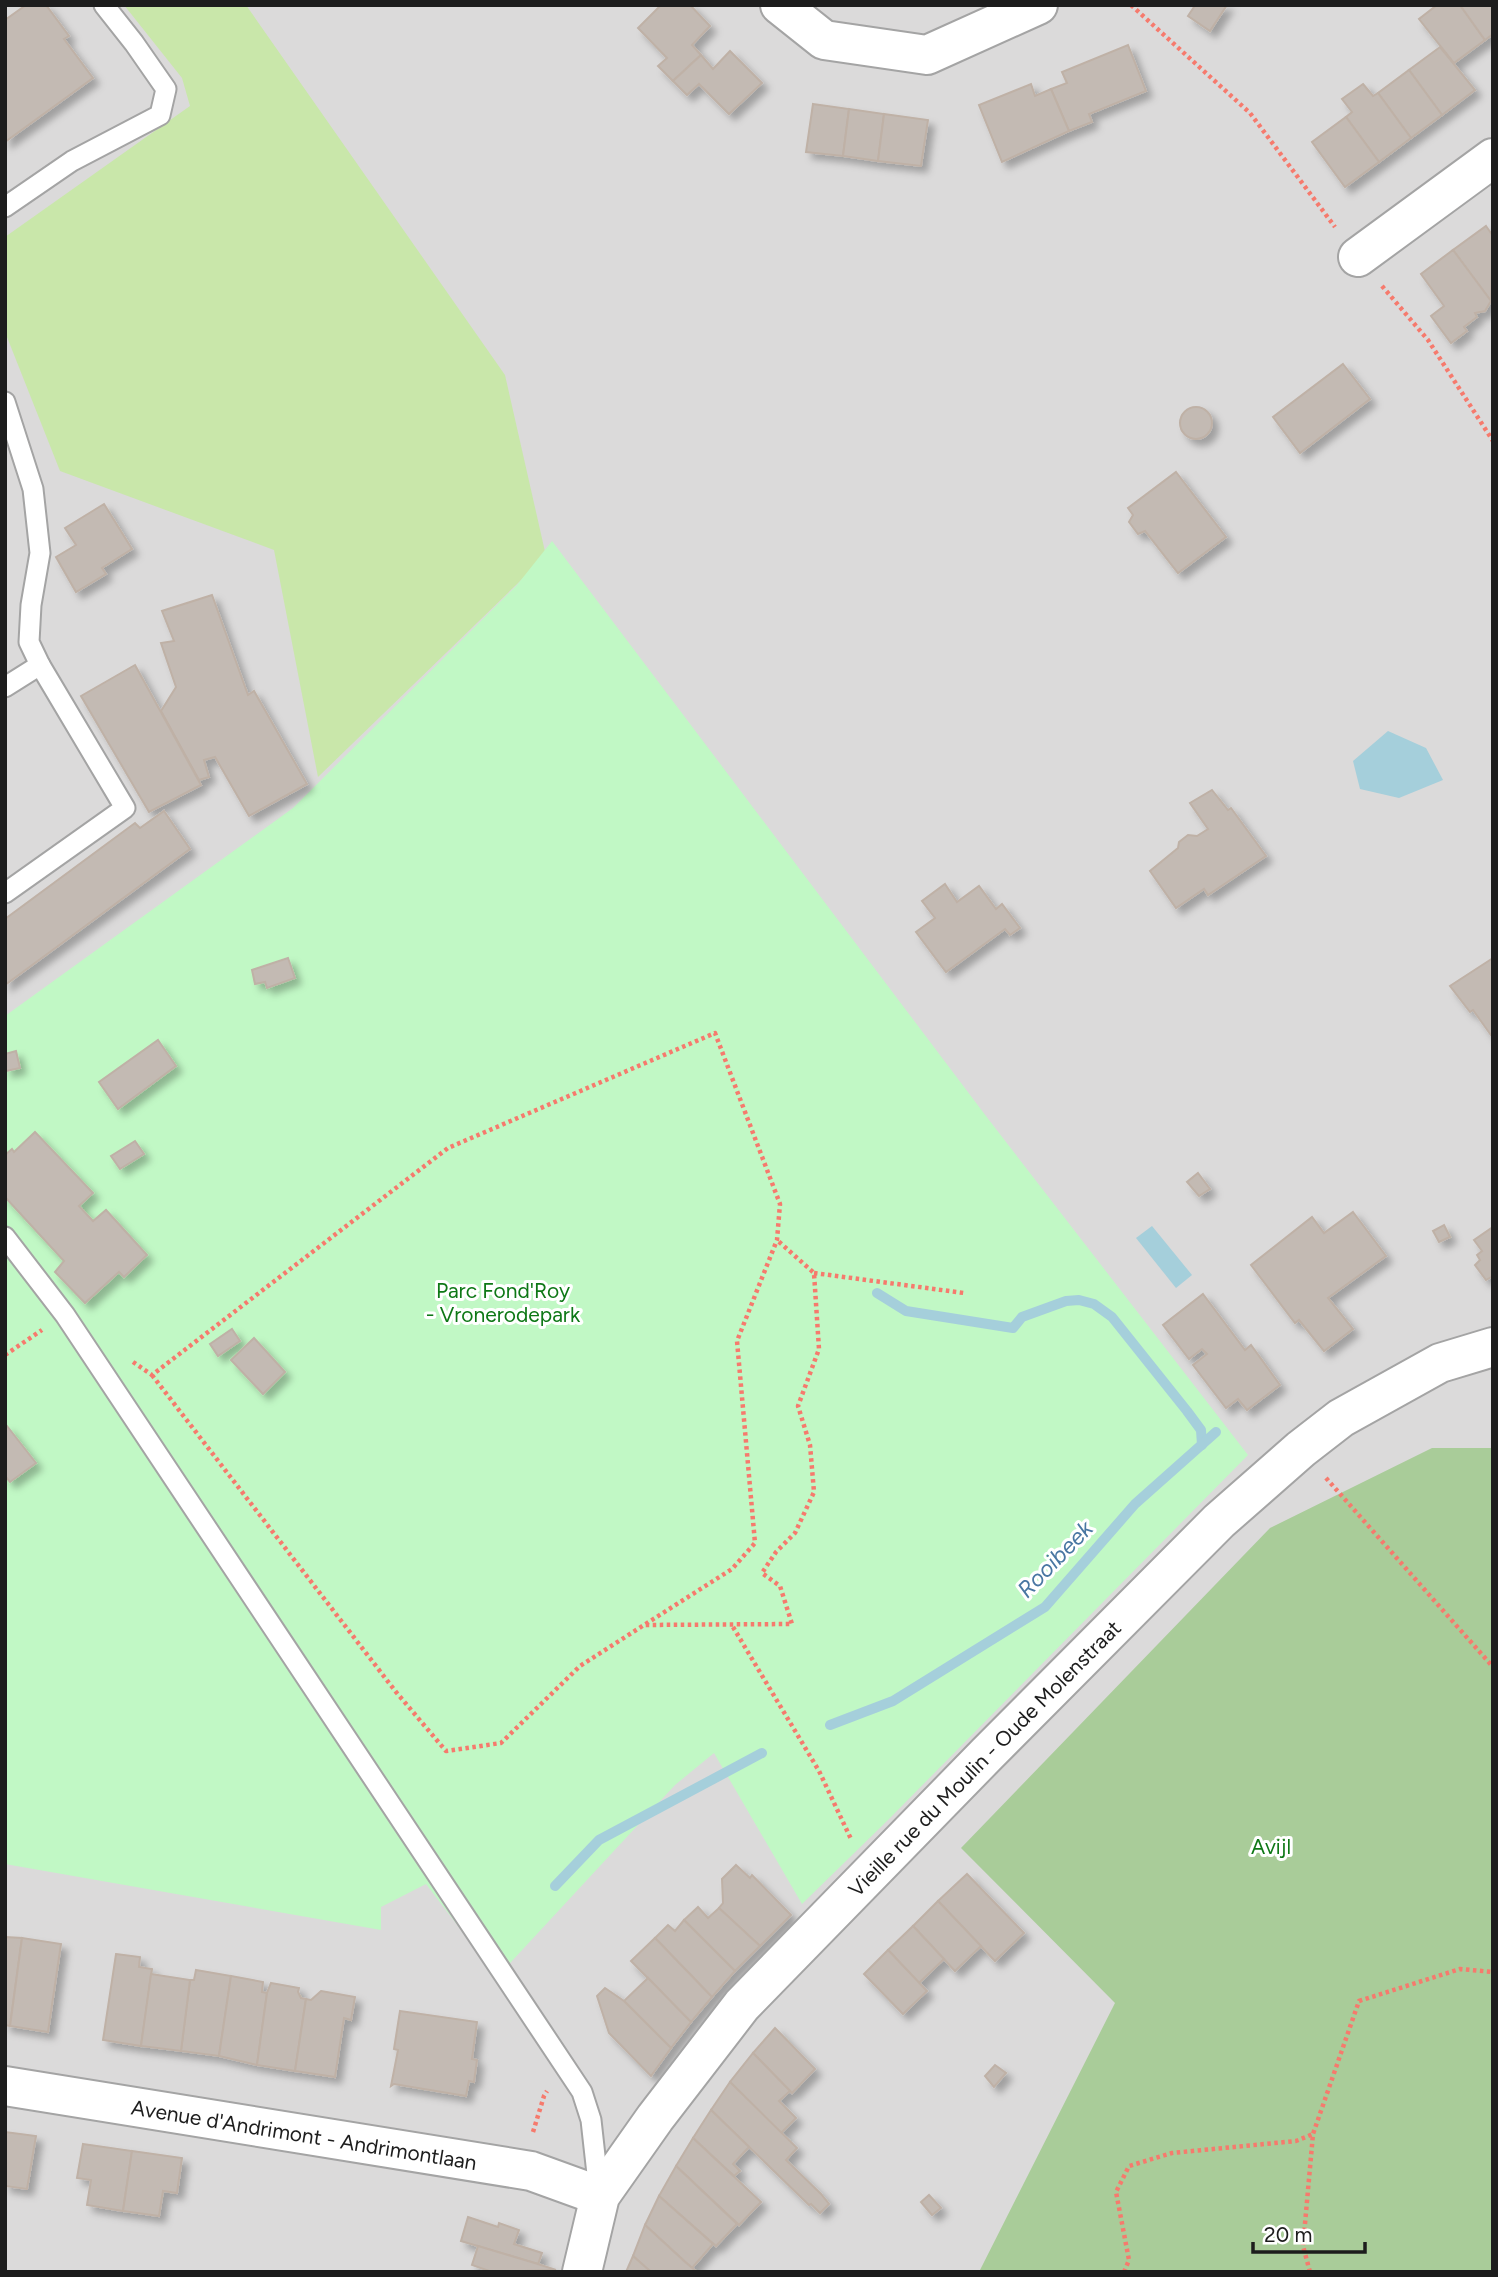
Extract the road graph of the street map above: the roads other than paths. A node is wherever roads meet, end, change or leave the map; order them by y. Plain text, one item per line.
1 (104, 5) edge
2 (780, 5) edge
3 (1038, 5) edge
4 (1493, 158) edge
5 (5, 207) edge
6 (1358, 257) road end
7 (5, 402) edge
8 (40, 665) junction
9 (5, 687) edge
10 (5, 893) edge
11 (5, 1237) edge
12 (1493, 1347) edge
13 (5, 2086) edge
14 (600, 2196) junction
15 (582, 2272) edge

1 - 5 lane
2 - 3 street
4 - 6 street
7 - 8 lane
8 - 9 lane
8 - 10 lane
11 - 14 lane
12 - 14 street, Vieille rue du Moulin - Oude Molenstraat
13 - 14 street, Avenue d'Andrimont - Andrimontlaan
14 - 15 street, Vieille rue du Moulin - Oude Molenstraat

